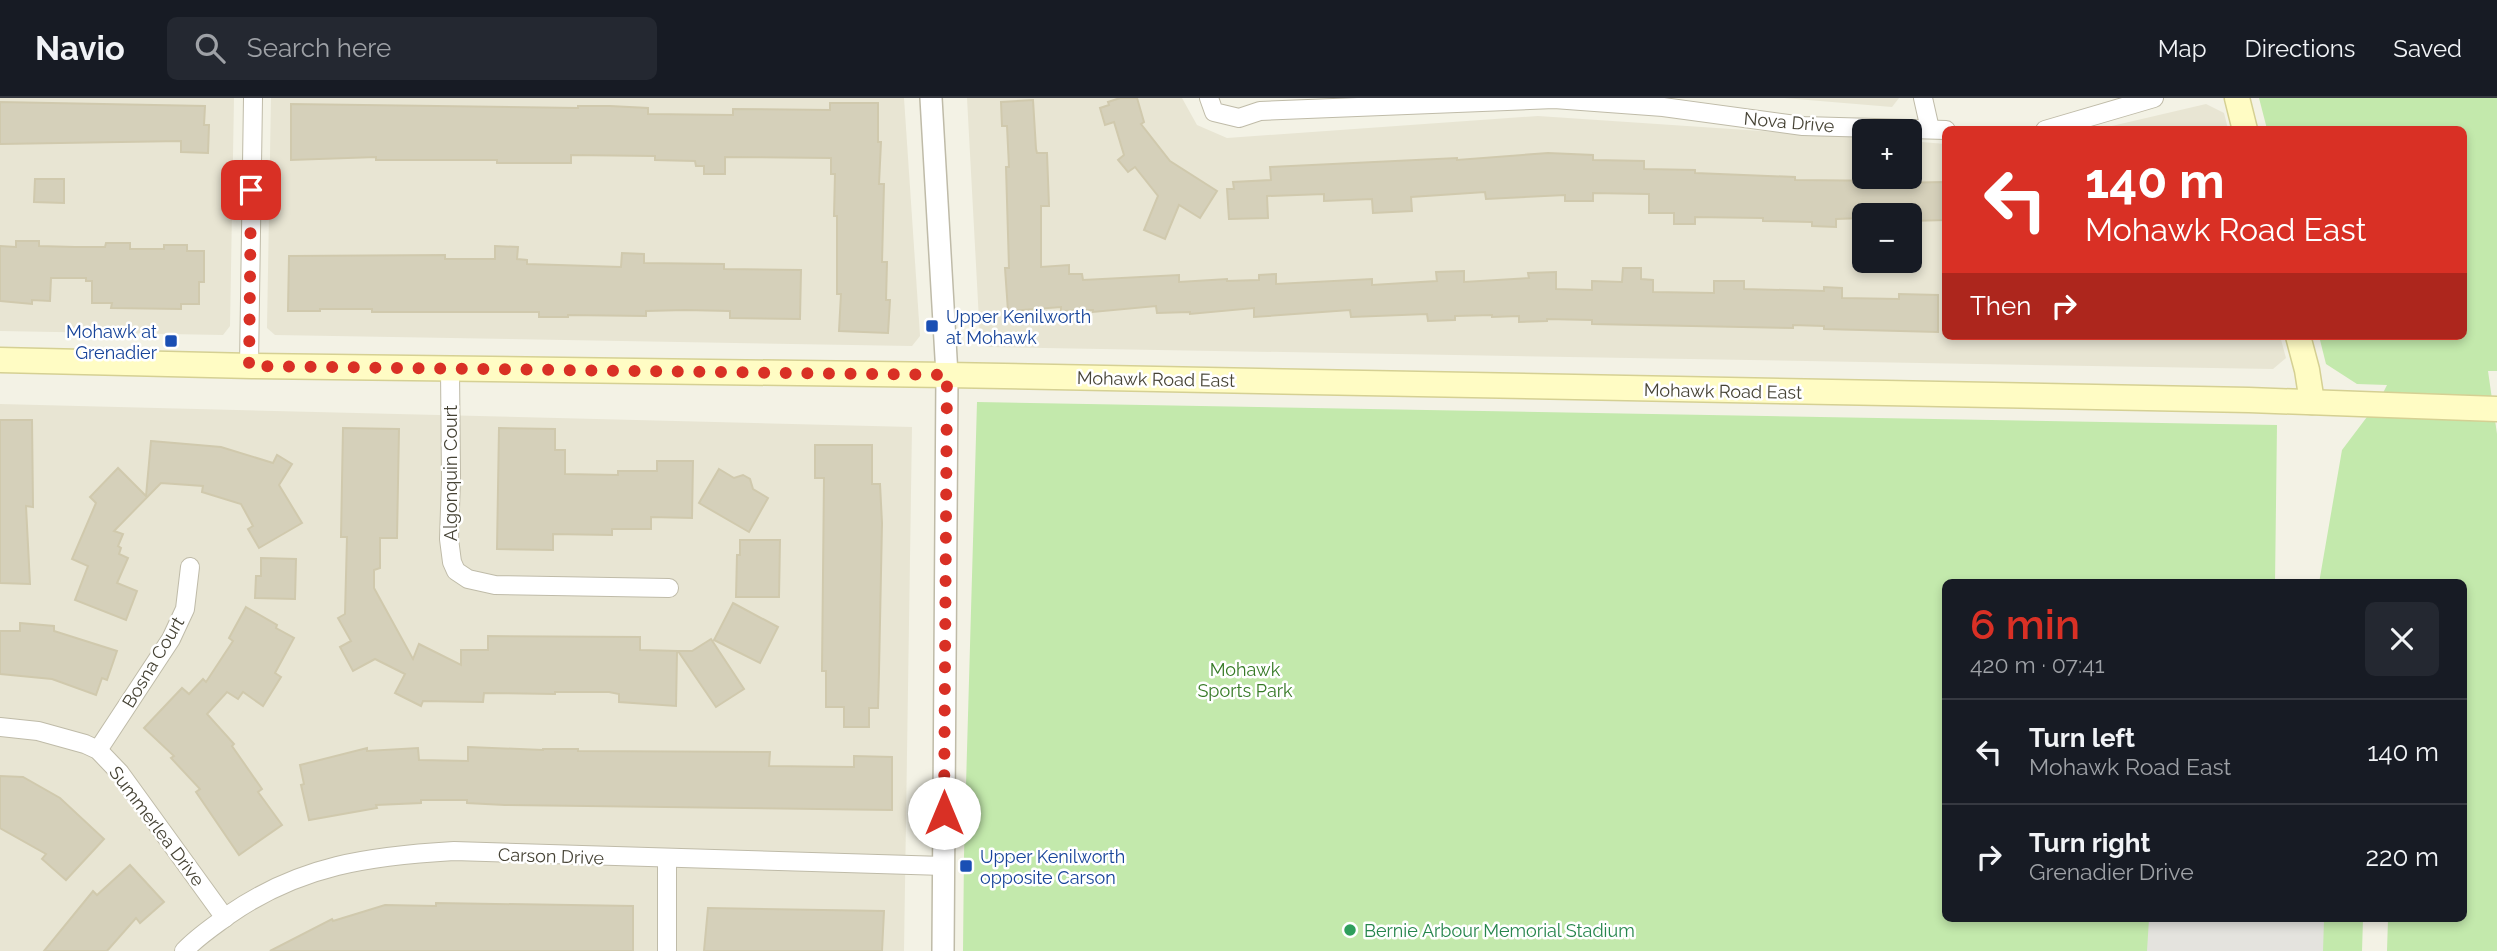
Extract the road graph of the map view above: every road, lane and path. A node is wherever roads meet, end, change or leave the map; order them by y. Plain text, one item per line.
1 (253, 98) edge
2 (931, 98) edge
3 (1923, 98) edge
4 (2154, 98) edge
5 (2237, 98) edge
6 (1669, 103) edge
7 (1211, 105) edge
8 (2059, 126) edge
9 (2244, 126) edge
10 (1938, 129) edge
11 (2299, 340) edge
12 (0, 360) edge
13 (249, 366) junction
14 (450, 369) junction
15 (947, 375) junction
16 (2312, 402) junction
17 (2497, 409) edge
18 (190, 567) dead end
19 (669, 588) dead end
20 (0, 727) edge
21 (98, 750) junction
22 (667, 859) junction
23 (944, 866) junction
24 (225, 918) junction
25 (184, 951) edge
26 (667, 951) edge
27 (943, 951) edge

1 - 13 street
2 - 15 street
3 - 10 street
4 - 8 street
5 - 9 main road
6 - 7 street, Nova Drive
6 - 10 street, Nova Drive
11 - 16 main road
12 - 13 main road, Mohawk Road East
13 - 14 main road, Mohawk Road East
14 - 15 main road, Mohawk Road East
14 - 19 street, Algonquin Court
15 - 16 main road, Mohawk Road East
15 - 23 street
16 - 17 main road, Mohawk Road East
18 - 21 street, Bosna Court
20 - 21 street, Summerlea Drive
21 - 24 street, Summerlea Drive
22 - 23 street, Carson Drive
22 - 24 street, Carson Drive
22 - 26 street
23 - 27 street
24 - 25 street, Carson Drive

